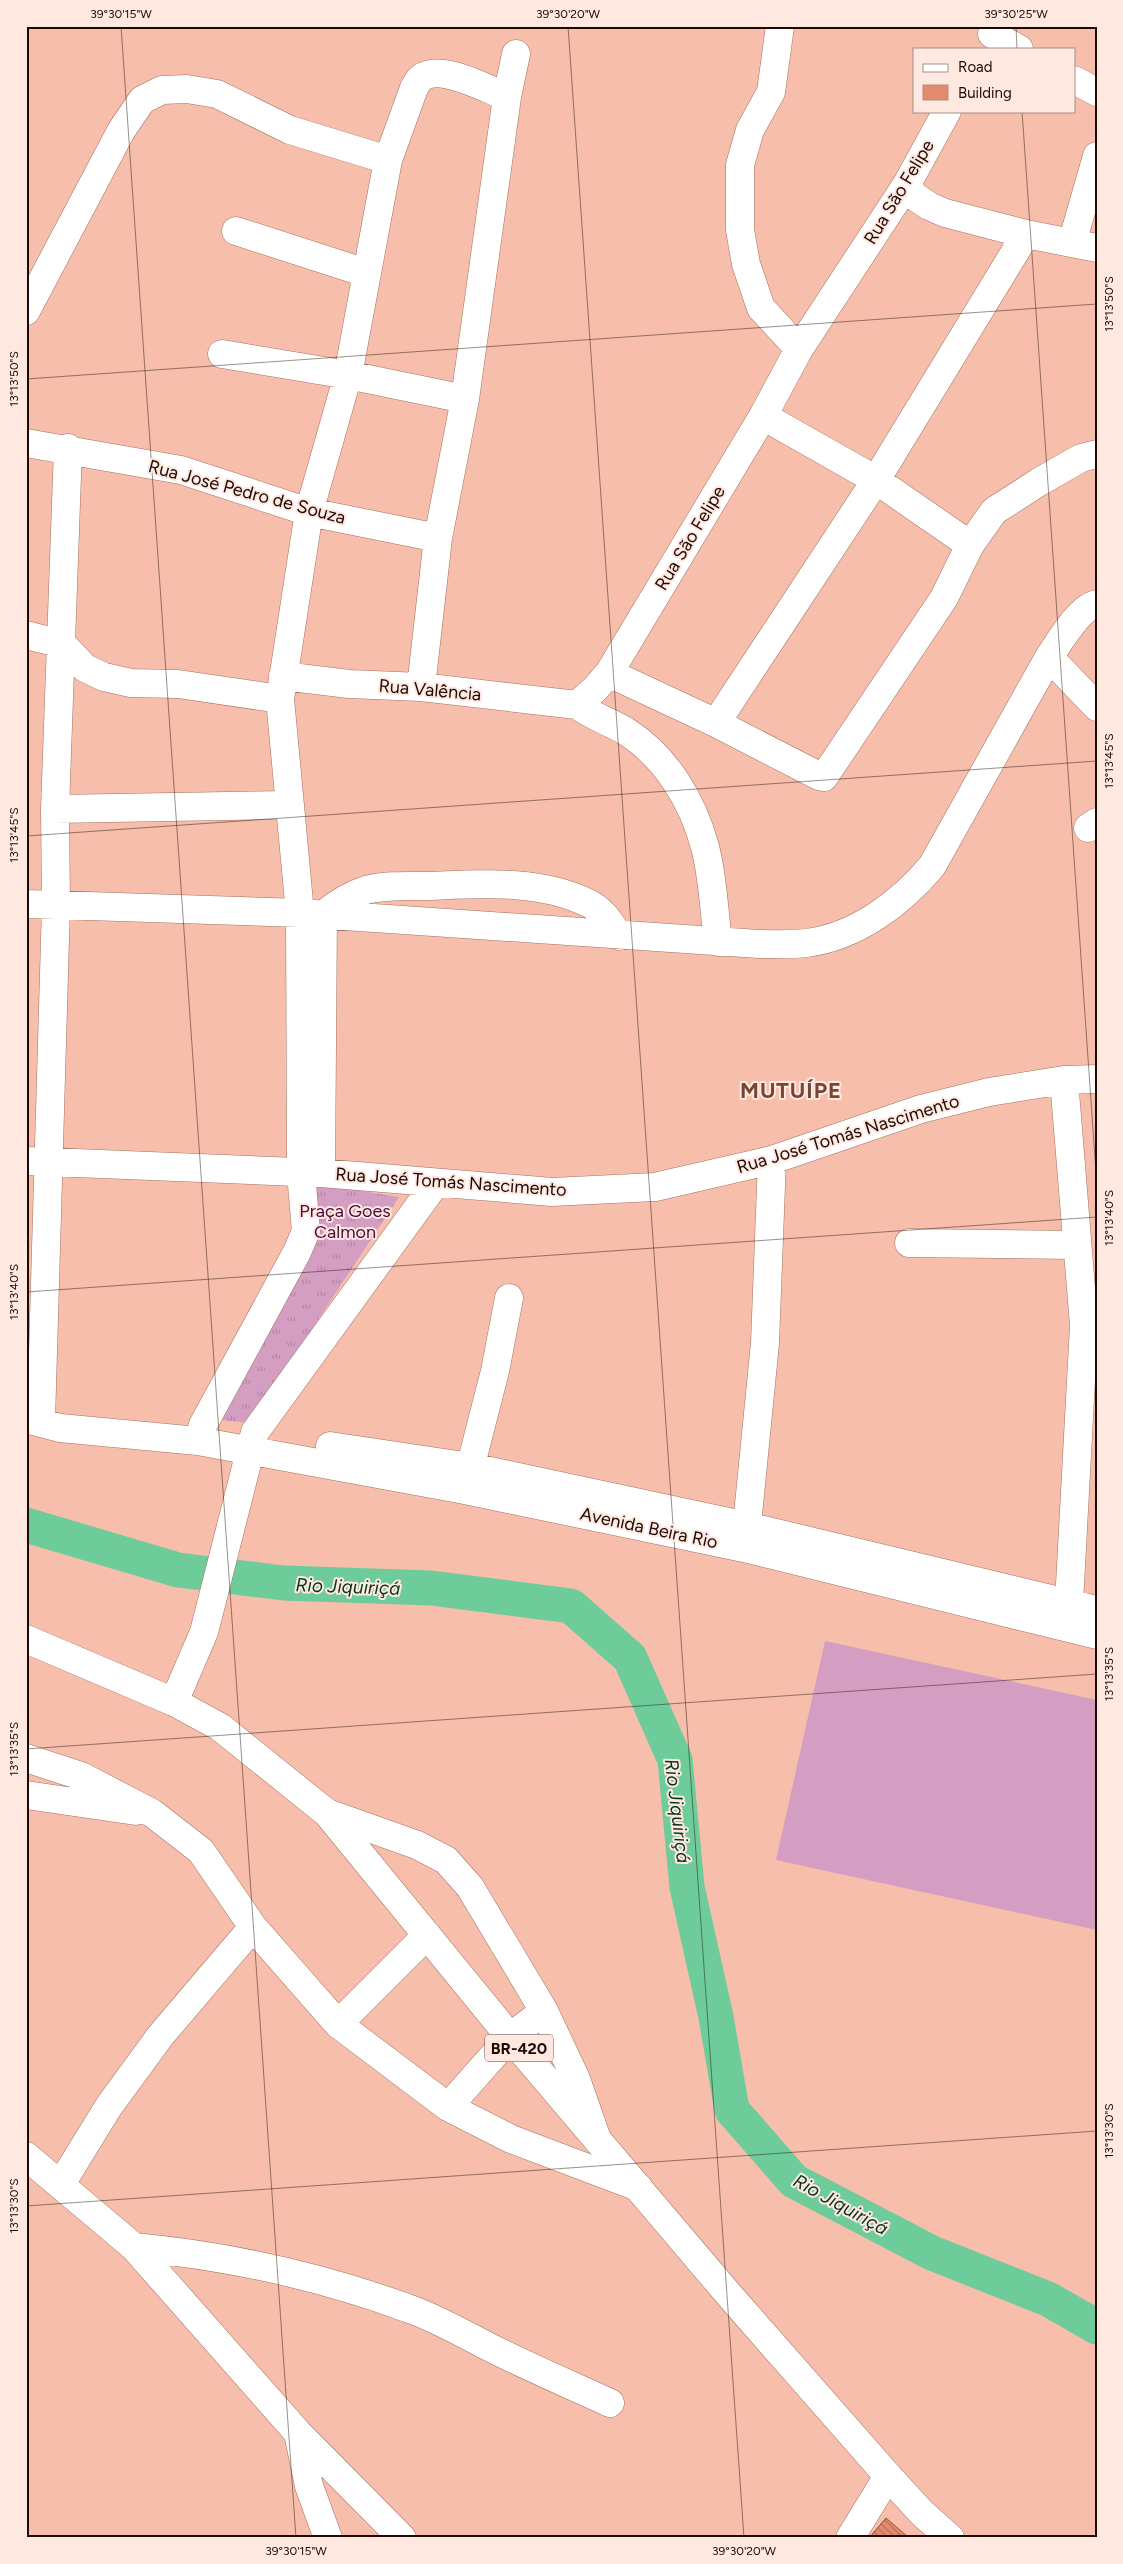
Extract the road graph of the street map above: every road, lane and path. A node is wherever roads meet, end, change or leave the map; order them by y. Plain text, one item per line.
1 (780, 26) edge
2 (990, 36) edge
3 (1017, 48) edge
4 (516, 54) dead end
5 (1076, 81) edge
6 (1097, 92) edge
7 (507, 97) junction
8 (946, 112) edge
9 (1097, 156) edge
10 (388, 160) junction
11 (907, 184) junction
12 (236, 231) dead end
13 (1026, 234) junction
14 (1084, 245) edge
15 (366, 273) junction
16 (26, 312) edge
17 (799, 349) junction
18 (222, 354) dead end
19 (348, 375) junction
20 (466, 399) junction
21 (763, 416) junction
22 (26, 443) edge
23 (68, 448) junction
24 (1097, 454) edge
25 (876, 480) junction
26 (309, 512) junction
27 (438, 538) junction
28 (970, 546) junction
29 (1095, 605) edge
30 (26, 636) edge
31 (62, 644) junction
32 (1049, 657) junction
33 (609, 673) junction
34 (420, 686) junction
35 (282, 688) junction
36 (577, 705) junction
37 (1097, 707) edge
38 (716, 724) junction
39 (290, 804) junction
40 (55, 809) junction
41 (26, 904) edge
42 (56, 905) junction
43 (312, 914) junction
44 (619, 936) junction
45 (718, 942) junction
46 (1097, 1079) edge
47 (1064, 1080) junction
48 (772, 1160) junction
49 (38, 1161) edge
50 (311, 1173) junction
51 (435, 1184) junction
52 (1083, 1229) edge
53 (909, 1243) dead end
54 (509, 1298) dead end
55 (1090, 1326) edge
56 (34, 1420) edge
57 (200, 1433) junction
58 (252, 1441) junction
59 (468, 1479) junction
60 (745, 1537) junction
61 (1097, 1610) edge
62 (1069, 1617) junction
63 (1097, 1635) edge
64 (26, 1639) edge
65 (174, 1702) junction
66 (26, 1758) edge
67 (26, 1795) edge
68 (152, 1812) junction
69 (327, 1813) junction
70 (253, 1927) junction
71 (427, 1935) junction
72 (544, 2011) junction
73 (338, 2024) junction
74 (510, 2037) junction
75 (448, 2107) junction
76 (598, 2140) junction
77 (26, 2156) edge
78 (61, 2184) junction
79 (638, 2187) junction
80 (134, 2247) junction
81 (610, 2403) dead end
82 (298, 2433) junction
83 (888, 2476) junction
84 (947, 2537) edge
85 (328, 2538) edge
86 (402, 2538) edge
87 (850, 2538) edge

1 - 17 street
2 - 3 street
4 - 7 street
5 - 6 street
7 - 10 street
7 - 20 street
8 - 11 street, Rua São Felipe
9 - 14 street
10 - 15 street
10 - 16 street
11 - 13 street
11 - 17 street, Rua São Felipe
12 - 15 street
13 - 14 street
13 - 25 street
15 - 19 street
17 - 21 street, Rua São Felipe
18 - 19 street
19 - 20 street
19 - 26 street
20 - 27 street
21 - 25 street
21 - 33 street, Rua São Felipe
22 - 23 street, Rua José Pedro de Souza
23 - 26 street, Rua José Pedro de Souza
23 - 31 street
24 - 28 street
25 - 28 street
25 - 38 street
26 - 27 street, Rua José Pedro de Souza
26 - 35 street
27 - 34 street
28 - 38 street
29 - 32 street
30 - 31 street
31 - 35 street, Rua Valência
31 - 40 street
32 - 37 street
32 - 45 street
33 - 36 street, Rua São Felipe
33 - 38 street
34 - 35 street, Rua Valência
34 - 36 street, Rua Valência
35 - 39 street
36 - 45 street
39 - 40 street
39 - 43 street
40 - 42 street
41 - 42 street
42 - 43 street
42 - 49 street
43 - 44 street
43 - 44 street
43 - 50 street
44 - 45 street
46 - 47 street, Rua José Tomás Nascimento
47 - 48 street, Rua José Tomás Nascimento
47 - 52 street
48 - 51 street, Rua José Tomás Nascimento
48 - 60 street
49 - 50 street, Rua José Tomás Nascimento
49 - 56 street
50 - 51 street, Rua José Tomás Nascimento
50 - 57 street
51 - 58 street
52 - 53 street
52 - 55 street
54 - 59 street
55 - 62 street
56 - 57 street, Avenida Beira Rio
57 - 58 street, Avenida Beira Rio
58 - 59 street, Avenida Beira Rio
58 - 65 street
59 - 60 street, Avenida Beira Rio
60 - 62 street, Avenida Beira Rio
61 - 62 street, Avenida Beira Rio
62 - 63 street, Avenida Beira Rio
64 - 65 street, BR-420
65 - 69 street, BR-420
66 - 68 street
67 - 68 street
68 - 70 street
69 - 71 street, BR-420
69 - 72 street
70 - 73 street
70 - 78 street
71 - 73 street
71 - 74 street, BR-420
72 - 74 street
72 - 76 street
73 - 75 street
74 - 75 street
74 - 76 street, BR-420
75 - 79 street
76 - 79 street, BR-420
77 - 78 street
78 - 80 street
79 - 83 street, BR-420
80 - 81 street
80 - 82 street
82 - 85 street
82 - 86 street
83 - 84 street, BR-420
83 - 87 street

